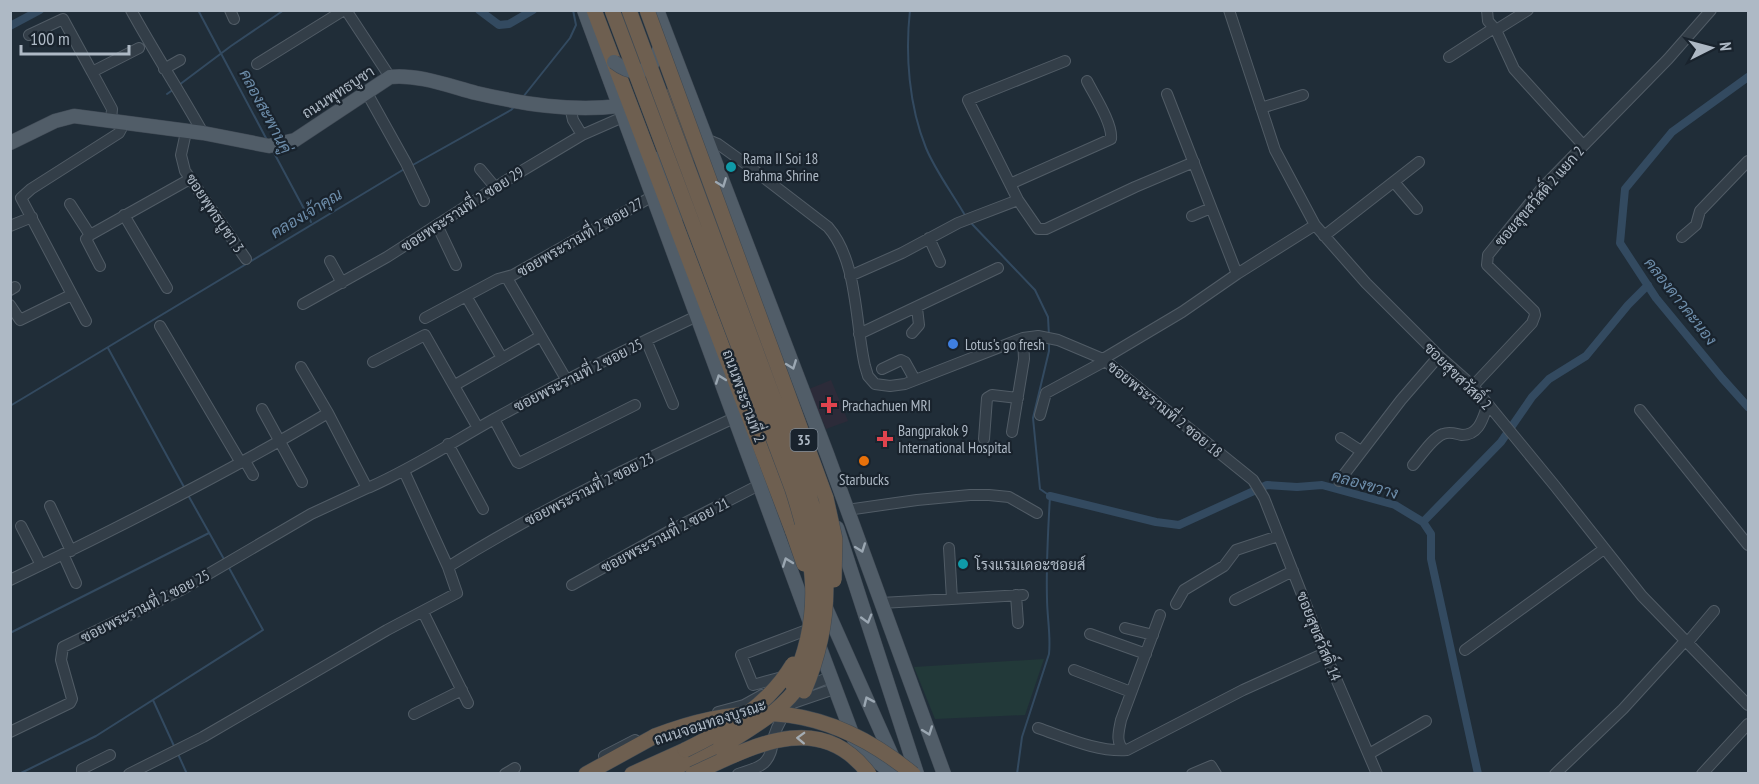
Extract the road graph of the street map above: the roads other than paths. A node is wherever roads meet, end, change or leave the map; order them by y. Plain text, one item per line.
1 (132, 10) edge
2 (345, 10) edge
3 (628, 10) edge
4 (639, 10) edge
5 (646, 10) edge
6 (657, 10) edge
7 (1229, 10) edge
8 (1487, 10) edge
9 (1528, 10) edge
10 (1711, 10) edge
11 (598, 12) edge
12 (1495, 29) junction
13 (29, 35) dead end
14 (660, 47) junction
15 (139, 48) dead end
16 (1449, 57) dead end
17 (180, 60) dead end
18 (1065, 61) dead end
19 (614, 62) junction
20 (257, 64) dead end
21 (164, 69) junction
22 (92, 72) junction
23 (390, 77) junction
24 (1087, 81) dead end
25 (367, 93) junction
26 (1167, 94) dead end
27 (1304, 95) dead end
28 (570, 107) junction
29 (1262, 108) junction
30 (621, 111) junction
31 (677, 112) junction
32 (647, 118) junction
33 (118, 121) junction
34 (186, 132) junction
35 (203, 133) junction
36 (582, 135) junction
37 (706, 139) junction
38 (10, 143) edge
39 (1582, 145) junction
40 (1749, 161) edge
41 (1194, 162) junction
42 (1419, 162) dead end
43 (480, 169) dead end
44 (190, 179) junction
45 (1394, 182) junction
46 (1010, 184) junction
47 (495, 187) junction
48 (653, 196) junction
49 (424, 201) dead end
50 (1018, 201) junction
51 (70, 204) dead end
52 (1211, 208) junction
53 (1417, 209) dead end
54 (124, 215) junction
55 (1192, 216) dead end
56 (32, 217) junction
57 (437, 225) junction
58 (1315, 225) junction
59 (10, 226) edge
60 (90, 235) junction
61 (1324, 236) junction
62 (1682, 237) dead end
63 (929, 238) junction
64 (246, 259) dead end
65 (330, 261) dead end
66 (940, 262) dead end
67 (456, 265) dead end
68 (100, 266) dead end
69 (998, 268) dead end
70 (1237, 274) junction
71 (850, 276) junction
72 (507, 278) junction
73 (342, 283) junction
74 (167, 288) dead end
75 (71, 295) junction
76 (466, 296) junction
77 (303, 304) dead end
78 (10, 305) edge
79 (917, 308) junction
80 (697, 316) junction
81 (425, 318) dead end
82 (86, 321) dead end
83 (160, 326) dead end
84 (912, 333) dead end
85 (859, 334) junction
86 (541, 336) junction
87 (1023, 338) junction
88 (646, 340) junction
89 (1439, 356) junction
90 (502, 358) junction
91 (1104, 360) junction
92 (373, 362) dead end
93 (301, 367) dead end
94 (882, 369) dead end
95 (566, 379) junction
96 (915, 380) junction
97 (454, 384) junction
98 (1473, 386) junction
99 (1018, 398) junction
100 (673, 404) dead end
101 (1488, 404) junction
102 (634, 405) dead end
103 (261, 409) dead end
104 (1640, 410) dead end
105 (328, 413) junction
106 (1040, 415) dead end
107 (734, 418) junction
108 (494, 419) junction
109 (478, 428) junction
110 (1012, 432) dead end
111 (1341, 438) dead end
112 (984, 440) dead end
113 (279, 442) junction
114 (448, 444) junction
115 (1361, 451) junction
116 (243, 462) junction
117 (1413, 465) dead end
118 (404, 471) junction
119 (253, 475) dead end
120 (1339, 481) dead end
121 (302, 482) dead end
122 (759, 485) junction
123 (367, 488) junction
124 (1264, 498) joint
125 (50, 506) dead end
126 (483, 508) dead end
127 (847, 510) junction
128 (1036, 513) dead end
129 (21, 526) dead end
130 (1745, 532) edge
131 (1278, 536) junction
132 (1749, 545) edge
133 (949, 548) dead end
134 (1604, 549) junction
135 (67, 553) junction
136 (41, 565) junction
137 (448, 567) junction
138 (1293, 571) junction
139 (10, 580) edge
140 (76, 583) dead end
141 (572, 585) dead end
142 (952, 599) junction
143 (1235, 600) dead end
144 (881, 603) junction
145 (1176, 603) dead end
146 (1714, 611) dead end
147 (423, 612) junction
148 (1160, 615) dead end
149 (1018, 623) dead end
150 (1125, 628) dead end
151 (814, 634) junction
152 (1090, 634) dead end
153 (1153, 635) junction
154 (1686, 642) junction
155 (734, 645) dead end
156 (1466, 650) dead end
157 (1325, 653) junction
158 (1146, 654) junction
159 (741, 655) junction
160 (1074, 670) dead end
161 (830, 678) junction
162 (795, 683) junction
163 (462, 690) junction
164 (1131, 692) junction
165 (468, 703) dead end
166 (1749, 705) edge
167 (414, 714) dead end
168 (1426, 722) dead end
169 (1749, 724) edge
170 (880, 729) junction
171 (1038, 729) dead end
172 (10, 732) edge
173 (1124, 750) junction
174 (110, 754) dead end
175 (1369, 754) junction
176 (874, 771) edge
177 (943, 771) edge
178 (915, 772) edge
179 (82, 774) edge
180 (129, 774) edge
181 (575, 774) edge
182 (586, 774) edge
183 (594, 774) edge
184 (632, 774) edge
185 (661, 774) edge
186 (693, 774) edge
187 (738, 774) edge
188 (894, 774) edge
189 (900, 774) edge
190 (1192, 774) edge
191 (1216, 774) edge
192 (1377, 774) edge
193 (1555, 774) edge
194 (1702, 774) edge

1 - 21 street
2 - 20 street
2 - 23 street
3 - 151 highway, bridge
4 - 31 highway, 35
5 - 14 highway, bridge
6 - 37 main road, 35
7 - 29 street, ซอยสุขสวัสดิ์ 2
8 - 12 street
9 - 12 street
10 - 39 street, ซอยสุขสวัสดิ์ 2 แยก 2
11 - 19 highway
11 - 30 main road, ถนนพระรามที่ 2
11 - 32 highway, ถนนพระรามที่ 2
11 - 151 highway, bridge
12 - 16 street
12 - 39 street
13 - 22 street
14 - 19 main road, bridge
14 - 151 highway, bridge
15 - 22 street
17 - 21 street
18 - 46 street
19 - 151 highway, bridge
21 - 35 street
22 - 33 street
23 - 25 main road, ถนนพุทธบูชา
23 - 28 main road, ถนนพุทธบูชา
24 - 46 street
25 - 35 main road, ถนนพุทธบูชา
25 - 49 street
26 - 41 street
27 - 29 street
28 - 30 main road, ถนนพุทธบูชา
28 - 36 street
29 - 58 street, ซอยสุขสวัสดิ์ 2
30 - 36 street, ซอยพระรามที่ 2 ซอย 29
30 - 48 main road, ถนนพระรามที่ 2
31 -> 178 main road, 35
31 - 185 highway, bridge
170 -> 32 main road, ถนนพระรามที่ 2
32 - 184 highway, bridge
33 - 34 main road, ถนนพุทธบูชา
33 - 38 main road, ถนนพุทธบูชา
33 - 56 street
34 - 35 main road, ถนนพุทธบูชา
34 - 44 street, ซอยพุทธบูชา 3
36 - 47 street, ซอยพระรามที่ 2 ซอย 29
37 - 71 street, ซอยพระรามที่ 2 ซอย 18
37 -> 127 main road, 35
39 - 98 street, ซอยสุขสวัสดิ์ 2 แยก 2
40 - 62 street
41 - 50 street
41 - 52 street
42 - 45 street
43 - 47 street
44 - 54 street
44 - 64 street, ซอยพุทธบูชา 3
45 - 53 street
45 - 61 street
46 - 50 street
47 - 57 street, ซอยพระรามที่ 2 ซอย 29
48 - 72 street, ซอยพระรามที่ 2 ซอย 27
48 - 80 main road, ถนนพระรามที่ 2
50 - 63 street
51 - 60 street
52 - 55 street
52 - 70 street
54 - 60 street
54 - 74 street
56 - 59 street
56 - 75 street
57 - 67 street
57 - 73 street, ซอยพระรามที่ 2 ซอย 29
58 - 61 street, ซอยสุขสวัสดิ์ 2
58 - 70 street
60 - 68 street
61 - 89 street, ซอยสุขสวัสดิ์ 2
63 - 66 street
63 - 71 street
65 - 73 street
69 - 79 street
70 - 91 street
71 - 85 street, ซอยพระรามที่ 2 ซอย 18
72 - 76 street, ซอยพระรามที่ 2 ซอย 27
72 - 86 street
73 - 77 street, ซอยพระรามที่ 2 ซอย 29
75 - 78 street
75 - 82 street
76 - 81 street, ซอยพระรามที่ 2 ซอย 27
76 - 90 street
79 - 84 street
79 - 85 street
80 - 88 street, ซอยพระรามที่ 2 ซอย 25
107 -> 80 main road, ถนนพระรามที่ 2
83 - 116 street
85 - 96 street, ซอยพระรามที่ 2 ซอย 18
86 - 90 street
86 - 95 street
87 - 91 street, ซอยพระรามที่ 2 ซอย 18
87 - 96 street, ซอยพระรามที่ 2 ซอย 18
87 - 99 street
88 - 95 street, ซอยพระรามที่ 2 ซอย 25
88 - 100 street
89 - 98 street, ซอยสุขสวัสดิ์ 2
89 - 115 street
90 - 97 street
91 - 106 street
91 - 124 street, ซอยพระรามที่ 2 ซอย 18
92 - 97 street
93 - 105 street
94 - 96 street
95 - 108 street, ซอยพระรามที่ 2 ซอย 25
97 - 109 street
98 - 101 street, ซอยสุขสวัสดิ์ 2
99 - 110 street
99 - 112 street
101 - 117 street
101 - 134 street, ซอยสุขสวัสดิ์ 2
102 - 108 street
103 - 113 street
104 - 130 street
105 - 113 street
105 - 123 street
107 - 122 main road, ถนนพระรามที่ 2
107 - 137 street, ซอยพระรามที่ 2 ซอย 23
108 - 109 street, ซอยพระรามที่ 2 ซอย 25
109 - 114 street, ซอยพระรามที่ 2 ซอย 25
111 - 115 street
113 - 116 street
113 - 121 street
114 - 118 street, ซอยพระรามที่ 2 ซอย 25
114 - 126 street
115 - 120 street
116 - 119 street
116 - 135 street
118 - 123 street, ซอยพระรามที่ 2 ซอย 25
118 - 137 street
122 - 141 street, ซอยพระรามที่ 2 ซอย 21
151 -> 122 main road, ถนนพระรามที่ 2
123 - 172 street, ซอยพระรามที่ 2 ซอย 25
124 - 131 street, ซอยสุขสวัสดิ์ 14
125 - 135 street
127 - 128 street
127 -> 144 main road, 35
129 - 136 street
130 - 132 street
131 - 138 street, ซอยสุขสวัสดิ์ 14
131 - 145 street
133 - 142 street
134 - 154 street, ซอยสุขสวัสดิ์ 2
134 - 156 street
135 - 136 street
135 - 140 street
136 - 139 street
137 - 147 street
138 - 143 street
138 - 157 street, ซอยสุขสวัสดิ์ 14
142 - 144 street
142 - 149 street
144 -> 177 main road, 35
146 - 154 street
147 - 163 street
147 - 180 street
148 - 153 street
150 - 153 street
151 - 159 street
151 - 161 main road, ถนนพระรามที่ 2
151 - 162 highway, bridge
152 - 158 street
153 - 158 street
154 - 166 street, ซอยสุขสวัสดิ์ 2
154 - 193 street
155 - 159 street
157 - 173 street
157 - 175 street, ซอยสุขสวัสดิ์ 14
158 - 164 street
159 - 162 street
160 - 164 street
161 - 162 street
161 - 176 main road, ถนนพระรามที่ 2
161 - 183 street, ถนนจอมทองบูรณะ
161 - 187 street
162 - 181 street, ถนนจอมทองบูรณะ
163 - 165 street
163 - 167 street
164 - 173 street
168 - 175 street
169 - 194 street
170 - 176 main road
170 - 189 main road, ถนนพระรามที่ 2
171 - 173 street
174 - 179 street
175 - 192 street, ซอยสุขสวัสดิ์ 14
176 -> 186 highway, bridge
176 - 188 main road
177 - 178 main road
178 - 182 highway, bridge
190 - 191 street

